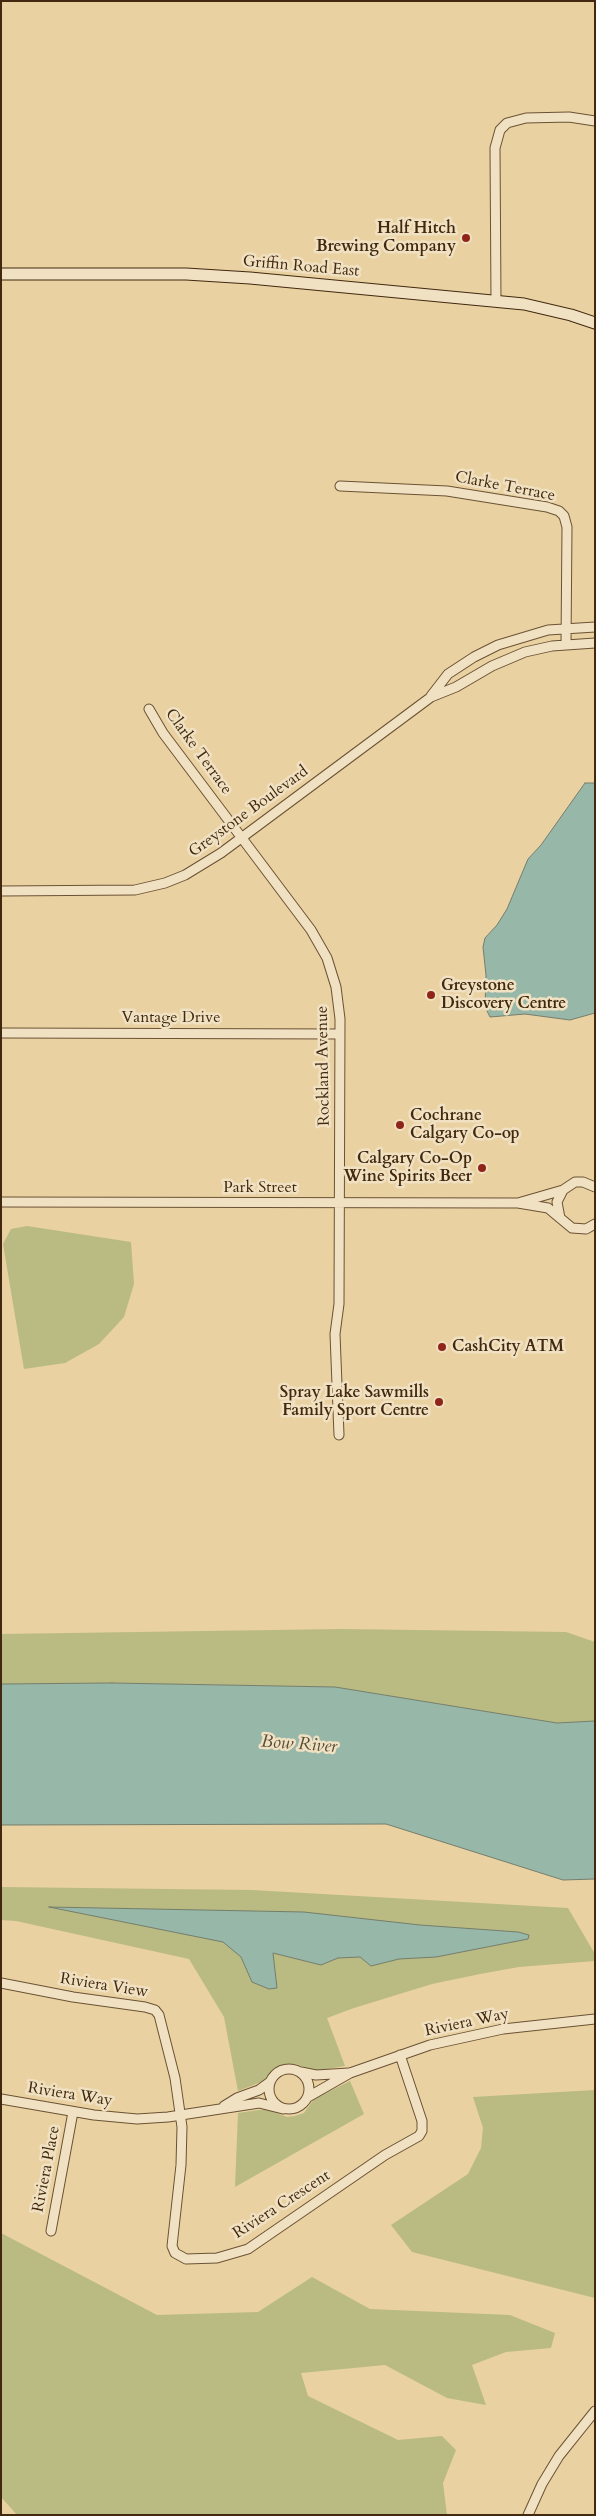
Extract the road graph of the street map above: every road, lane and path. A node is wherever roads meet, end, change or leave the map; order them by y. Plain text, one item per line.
1 (595, 121) edge
2 (1, 274) edge
3 (496, 301) junction
4 (595, 323) edge
5 (340, 486) dead end
6 (566, 628) junction
7 (595, 628) edge
8 (595, 643) edge
9 (566, 644) junction
10 (430, 697) junction
11 (149, 709) dead end
12 (242, 837) junction
13 (1, 891) edge
14 (1, 1033) edge
15 (340, 1034) junction
16 (595, 1187) edge
17 (563, 1190) junction
18 (1, 1202) edge
19 (518, 1203) junction
20 (339, 1204) junction
21 (560, 1218) junction
22 (595, 1224) edge
23 (339, 1435) dead end
24 (1, 1983) edge
25 (595, 2019) edge
26 (400, 2055) junction
27 (298, 2070) junction
28 (350, 2073) junction
29 (270, 2082) junction
30 (308, 2097) junction
31 (1, 2099) edge
32 (222, 2107) junction
33 (283, 2109) junction
34 (73, 2112) junction
35 (181, 2115) junction
36 (51, 2231) dead end
37 (595, 2411) edge
38 (528, 2515) edge

1 - 3 street
2 - 3 main road, Griffin Road East
3 - 4 main road, Griffin Road East
5 - 6 street, Clarke Terrace
6 - 7 street, Greystone Boulevard
6 - 9 street, Clarke Terrace
6 - 10 street, Greystone Boulevard
8 - 9 street, Greystone Boulevard
9 - 10 street, Greystone Boulevard
10 - 12 street, Greystone Boulevard
11 - 12 street, Clarke Terrace
12 - 13 street, Greystone Boulevard
12 - 15 street, Rockland Avenue
14 - 15 street, Vantage Drive
15 - 20 street, Rockland Avenue
16 - 17 street, Park Street
17 - 19 street, Park Street
17 - 21 street
18 - 20 street, Park Street
19 - 20 street, Park Street
19 - 21 street, Park Street
20 - 23 street, Rockland Avenue
21 - 22 street, Park Street
24 - 35 street, Riviera View
25 - 26 street, Riviera Way
26 - 28 street, Riviera Way
26 - 35 street, Riviera Crescent
27 - 28 street, Riviera Way
27 - 29 street, Riviera Way
27 - 30 street
28 - 30 street, Riviera Way
29 - 32 street, Riviera Way
29 - 33 street
30 - 33 street, Riviera Way
31 - 34 street, Riviera Way
32 - 33 street, Riviera Way
32 - 35 street, Riviera Way
34 - 35 street, Riviera Way
34 - 36 street, Riviera Place
37 - 38 street

